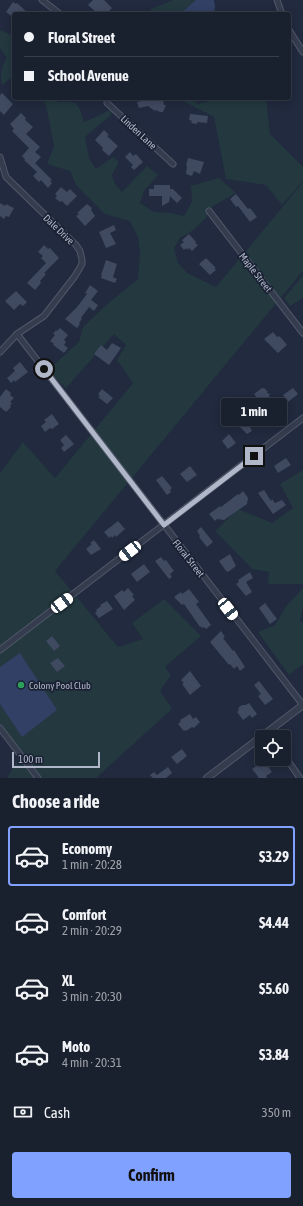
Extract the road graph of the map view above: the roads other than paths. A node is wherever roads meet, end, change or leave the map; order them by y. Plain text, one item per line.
1 (42, 0) edge
2 (277, 0) edge
3 (57, 12) edge
4 (281, 12) edge
5 (291, 33) edge
6 (303, 52) edge
7 (107, 100) edge
8 (0, 157) edge
9 (173, 164) dead end
10 (6, 177) junction
11 (0, 179) edge
12 (209, 211) dead end
13 (303, 333) edge
14 (17, 334) junction
15 (0, 352) edge
16 (303, 418) edge
17 (164, 525) junction
18 (0, 650) edge
19 (303, 705) edge
20 (0, 728) edge
21 (275, 730) edge
22 (255, 744) edge
23 (291, 765) edge
24 (38, 778) edge
25 (207, 778) edge
26 (300, 778) edge

1 - 3 street
2 - 4 street
5 - 6 street
7 - 9 street, Linden Lane
8 - 10 street, Dale Drive
10 - 11 street
10 - 14 street, Dale Drive
12 - 13 street, Maple Street
14 - 15 street, Dale Drive
14 - 17 street, Floral Street
16 - 17 street
17 - 18 street
17 - 19 street, Floral Street
19 - 21 street
20 - 24 street
22 - 25 street
23 - 26 street

